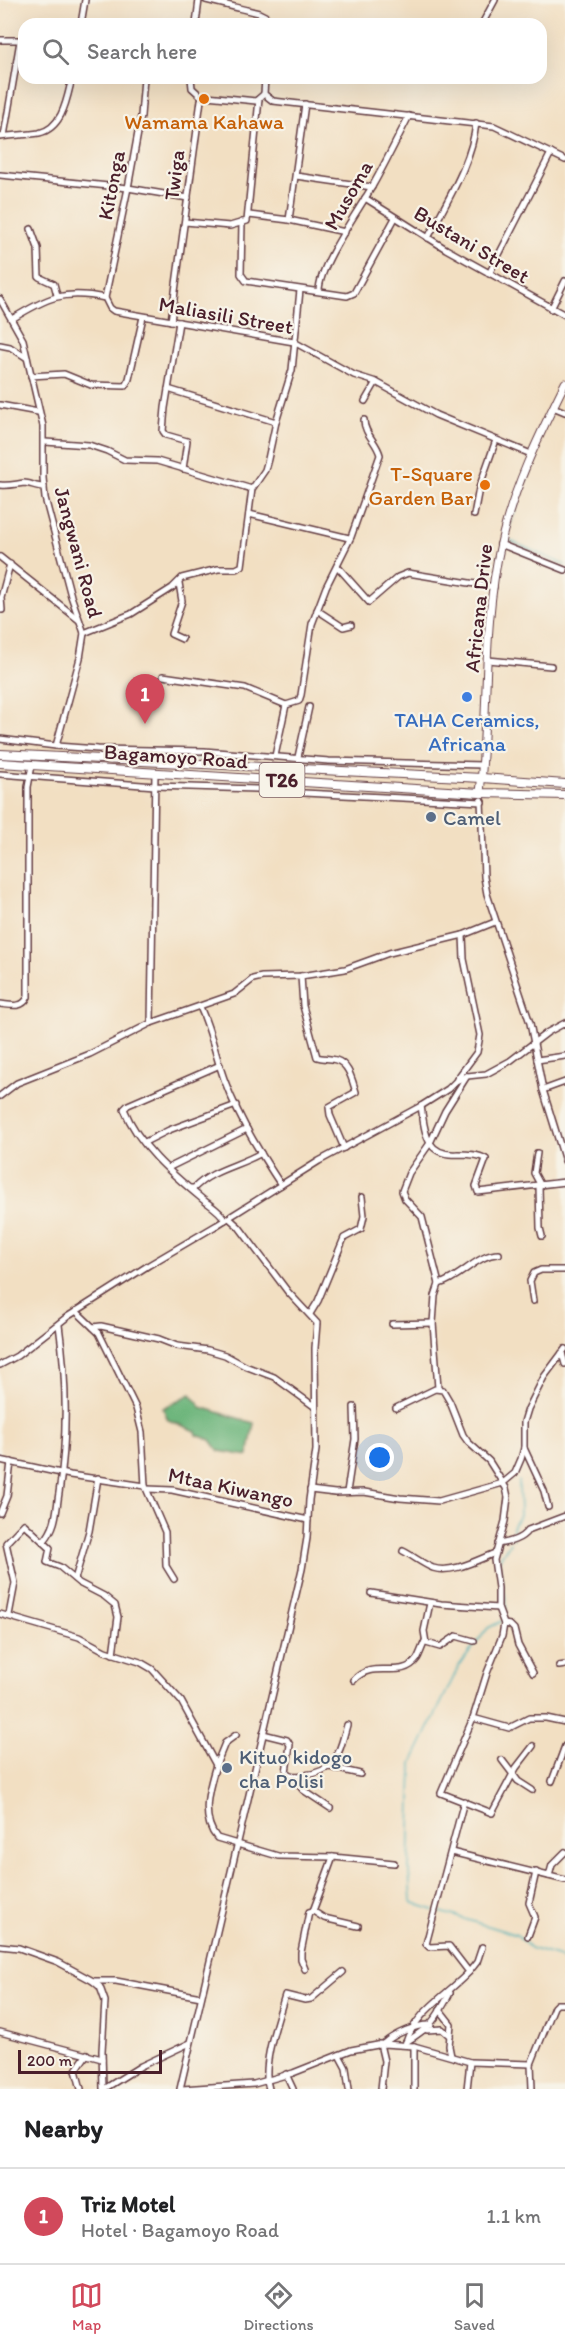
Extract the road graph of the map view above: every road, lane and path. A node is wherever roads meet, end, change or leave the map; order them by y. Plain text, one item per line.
1 (85, 0) edge
2 (199, 0) edge
3 (206, 0) edge
4 (495, 0) edge
5 (230, 3) edge
6 (82, 18) edge
7 (197, 18) edge
8 (266, 18) edge
9 (485, 18) edge
10 (0, 40) edge
11 (18, 41) edge
12 (18, 60) edge
13 (70, 84) edge
14 (144, 84) edge
15 (192, 84) edge
16 (264, 84) edge
17 (264, 94) junction
18 (203, 98) junction
19 (259, 99) junction
20 (305, 104) junction
21 (409, 116) junction
22 (476, 123) junction
23 (2, 137) edge
24 (551, 153) junction
25 (565, 160) edge
26 (0, 175) edge
27 (296, 176) junction
28 (372, 187) junction
29 (128, 188) junction
30 (188, 198) junction
31 (365, 198) junction
32 (249, 215) junction
33 (395, 218) junction
34 (289, 220) junction
35 (185, 222) junction
36 (242, 222) junction
37 (31, 229) dead end
38 (345, 232) junction
39 (428, 238) junction
40 (489, 274) junction
41 (565, 281) edge
42 (300, 290) junction
43 (319, 291) junction
44 (57, 295) junction
45 (0, 298) edge
46 (105, 298) junction
47 (551, 309) junction
48 (565, 315) edge
49 (143, 317) junction
50 (12, 319) junction
51 (171, 321) junction
52 (179, 322) junction
53 (294, 342) junction
54 (0, 345) edge
55 (27, 358) junction
56 (31, 376) junction
57 (375, 382) junction
58 (565, 383) edge
59 (168, 389) junction
60 (365, 401) dead end
61 (0, 405) edge
62 (553, 407) junction
63 (38, 412) junction
64 (565, 412) edge
65 (364, 420) dead end
66 (276, 422) junction
67 (496, 440) junction
68 (45, 442) junction
69 (531, 454) junction
70 (183, 469) junction
71 (0, 484) edge
72 (44, 487) junction
73 (252, 489) junction
74 (249, 513) junction
75 (474, 515) dead end
76 (349, 538) junction
77 (500, 544) junction
78 (0, 557) edge
79 (10, 564) junction
80 (337, 566) junction
81 (565, 570) edge
82 (179, 583) junction
83 (494, 587) junction
84 (2, 610) dead end
85 (316, 610) junction
86 (81, 621) junction
87 (351, 625) dead end
88 (84, 633) junction
89 (182, 639) dead end
90 (488, 660) junction
91 (551, 666) dead end
92 (163, 676) dead end
93 (286, 705) junction
94 (309, 706) dead end
95 (0, 739) edge
96 (56, 746) junction
97 (0, 754) edge
98 (275, 756) junction
99 (298, 757) junction
100 (0, 763) edge
101 (32, 765) junction
102 (482, 765) junction
103 (155, 773) junction
104 (0, 774) edge
105 (29, 777) junction
106 (482, 778) junction
107 (565, 784) edge
108 (155, 786) junction
109 (565, 795) edge
110 (481, 797) junction
111 (495, 922) junction
112 (463, 935) junction
113 (301, 976) junction
114 (0, 1004) edge
115 (200, 1007) junction
116 (151, 1023) junction
117 (565, 1023) edge
118 (533, 1045) junction
119 (565, 1056) edge
120 (537, 1060) junction
121 (220, 1065) junction
122 (467, 1076) junction
123 (456, 1081) junction
124 (565, 1082) edge
125 (543, 1090) junction
126 (0, 1096) edge
127 (236, 1106) junction
128 (421, 1106) junction
129 (247, 1129) junction
130 (145, 1142) junction
131 (430, 1143) junction
132 (344, 1148) junction
133 (261, 1153) junction
134 (537, 1153) dead end
135 (565, 1161) edge
136 (168, 1168) junction
137 (565, 1182) edge
138 (281, 1185) junction
139 (540, 1186) junction
140 (190, 1188) junction
141 (362, 1197) dead end
142 (227, 1219) junction
143 (542, 1236) dead end
144 (499, 1254) dead end
145 (565, 1270) edge
146 (439, 1284) junction
147 (533, 1302) dead end
148 (76, 1311) junction
149 (310, 1314) junction
150 (433, 1323) junction
151 (392, 1324) dead end
152 (59, 1325) junction
153 (93, 1327) junction
154 (563, 1351) edge
155 (0, 1365) edge
156 (565, 1365) edge
157 (438, 1388) junction
158 (315, 1407) junction
159 (354, 1407) dead end
160 (396, 1408) dead end
161 (525, 1448) junction
162 (0, 1460) edge
163 (11, 1462) junction
164 (62, 1473) junction
165 (98, 1478) junction
166 (503, 1483) junction
167 (147, 1490) junction
168 (310, 1490) junction
169 (347, 1492) junction
170 (548, 1507) dead end
171 (0, 1513) edge
172 (565, 1516) edge
173 (308, 1520) junction
174 (44, 1541) junction
175 (498, 1545) junction
176 (403, 1551) dead end
177 (495, 1553) junction
178 (75, 1579) junction
179 (174, 1579) dead end
180 (371, 1593) dead end
181 (430, 1603) junction
182 (498, 1608) junction
183 (0, 1614) edge
184 (9, 1615) junction
185 (504, 1624) junction
186 (425, 1641) junction
187 (474, 1641) dead end
188 (113, 1654) junction
189 (533, 1673) dead end
190 (354, 1680) dead end
191 (473, 1718) junction
192 (565, 1722) edge
193 (347, 1725) dead end
194 (263, 1734) junction
195 (236, 1735) dead end
196 (533, 1746) dead end
197 (565, 1746) edge
198 (502, 1760) dead end
199 (216, 1765) junction
200 (330, 1767) junction
201 (513, 1773) junction
202 (360, 1774) dead end
203 (293, 1777) junction
204 (552, 1781) dead end
205 (532, 1790) dead end
206 (464, 1801) junction
207 (330, 1808) dead end
208 (236, 1844) junction
209 (451, 1852) junction
210 (565, 1852) edge
211 (333, 1857) junction
212 (560, 1857) junction
213 (394, 1863) dead end
214 (565, 1863) edge
215 (536, 1872) junction
216 (549, 1876) junction
217 (565, 1880) edge
218 (313, 1911) junction
219 (358, 1926) dead end
220 (528, 1936) dead end
221 (0, 1946) edge
222 (482, 1947) dead end
223 (305, 1969) dead end
224 (343, 1972) dead end
225 (469, 1972) junction
226 (93, 1981) junction
227 (450, 1991) junction
228 (201, 1997) junction
229 (439, 2000) junction
230 (565, 2004) edge
231 (442, 2007) junction
232 (431, 2025) junction
233 (411, 2030) junction
234 (425, 2031) junction
235 (0, 2032) edge
236 (450, 2036) junction
237 (190, 2043) junction
238 (406, 2043) junction
239 (382, 2044) junction
240 (414, 2046) junction
241 (87, 2054) junction
242 (339, 2055) junction
243 (451, 2056) junction
244 (102, 2059) junction
245 (470, 2062) junction
246 (531, 2064) junction
247 (286, 2074) junction
248 (266, 2080) junction
249 (218, 2088) edge
250 (241, 2088) edge
251 (81, 2089) edge
252 (104, 2089) edge
253 (181, 2089) edge
254 (268, 2089) edge
255 (293, 2089) edge
256 (350, 2089) edge
257 (381, 2089) edge
258 (414, 2089) edge
259 (467, 2089) edge
260 (532, 2089) edge

1 - 6 street
2 - 7 street
3 - 5 street
4 - 9 street
5 - 8 street
10 - 11 street
12 - 23 street
13 - 23 street
14 - 29 street, Kitonga
15 - 18 street
16 - 17 street
17 - 19 street
17 - 20 street
18 - 19 street
18 - 30 street, Twiga
19 - 32 street
20 - 21 street
20 - 27 street
21 - 22 street
21 - 28 street, Musoma
22 - 24 street
22 - 39 street
24 - 25 street
24 - 40 street
26 - 29 street
27 - 28 street
27 - 34 street
28 - 31 street, Musoma
29 - 30 street
29 - 46 street, Kitonga
30 - 35 street, Twiga
31 - 33 street, Bustani Street
31 - 38 street, Musoma
32 - 34 street
32 - 36 street
33 - 39 street, Bustani Street
33 - 43 street
34 - 38 street
35 - 36 street
35 - 51 street, Twiga
36 - 42 street
37 - 44 street
38 - 43 street, Musoma
39 - 40 street, Bustani Street
40 - 47 street, Bustani Street
41 - 47 street
42 - 43 street
42 - 53 street
44 - 46 street, Maliasili Street
44 - 50 street, Maliasili Street
45 - 50 street, Jangwani Road
46 - 49 street, Maliasili Street
47 - 48 street, Bustani Street
49 - 51 street, Maliasili Street
49 - 56 street
50 - 55 street, Jangwani Road
51 - 52 street, Maliasili Street
52 - 53 street, Maliasili Street
52 - 59 street
53 - 57 street, Maliasili Street
53 - 66 street
54 - 55 street
55 - 56 street, Jangwani Road
56 - 63 street, Jangwani Road
57 - 60 street
57 - 67 street, Maliasili Street
58 - 62 main road, Africana Drive
59 - 66 street
59 - 70 street
61 - 63 street
62 - 64 street
62 - 69 main road, Africana Drive
63 - 68 street, Jangwani Road
65 - 76 street
66 - 73 street
67 - 69 street, Maliasili Street
67 - 75 street
68 - 70 street
68 - 72 street, Jangwani Road
69 - 77 main road, Africana Drive
70 - 73 street
71 - 72 street
72 - 86 street, Jangwani Road
73 - 74 street
74 - 76 street
74 - 82 street
76 - 80 street
77 - 81 street
77 - 83 main road, Africana Drive
78 - 79 street
79 - 84 street
79 - 86 street
80 - 83 street
80 - 85 street
82 - 88 street
82 - 89 street
83 - 90 main road, Africana Drive
85 - 87 street
85 - 93 street
86 - 88 street, Jangwani Road
88 - 96 street, Jangwani Road
90 - 91 street
90 - 102 main road, Africana Drive
92 - 93 street
93 - 98 street
94 - 99 street
95 - 96 street
96 - 98 street
97 - 106 highway, Bagamoyo Road / T26
98 - 99 street
99 - 102 street
100 - 101 highway, Bagamoyo Road / T26
101 - 103 highway, Bagamoyo Road / T26
101 - 105 street
102 - 106 main road, Africana Drive
103 - 108 street
103 - 110 highway, Bagamoyo Road / T26
104 - 105 street
105 - 108 street
105 - 114 street
106 - 107 highway, Bagamoyo Road / T26
106 - 110 main road, Africana Drive
108 - 110 street
108 - 116 street
109 - 110 highway, Bagamoyo Road / T26
110 - 111 street
111 - 112 street
111 - 118 street
112 - 113 street
112 - 123 street
113 - 115 street
113 - 132 street
115 - 116 street
115 - 121 street
116 - 126 street
117 - 118 street
118 - 120 street
118 - 122 street
119 - 120 street
120 - 125 street
121 - 127 street
121 - 130 street
122 - 123 street
122 - 131 street
123 - 128 street
124 - 125 street
125 - 135 street
127 - 129 street
127 - 130 street
128 - 131 street
128 - 132 street
129 - 133 street
129 - 136 street
130 - 136 street
131 - 139 street
131 - 146 street
132 - 138 street
133 - 138 street
133 - 140 street
134 - 139 street
136 - 140 street
137 - 139 street
138 - 142 street
139 - 143 street
140 - 142 street
141 - 149 street
142 - 148 street
142 - 149 street
144 - 146 street
145 - 147 street
146 - 150 street
148 - 152 street
148 - 153 street
149 - 158 street
150 - 151 street
150 - 157 street
152 - 155 street
152 - 164 street
153 - 158 street
153 - 167 street
154 - 156 street
154 - 161 street
157 - 160 street
157 - 166 street
158 - 168 street
159 - 169 street
161 - 166 street
161 - 170 street
162 - 163 street, Mtaa Kiwango
163 - 164 street, Mtaa Kiwango
163 - 171 street
164 - 165 street, Mtaa Kiwango
164 - 174 street
165 - 167 street, Mtaa Kiwango
165 - 178 street
166 - 169 street
166 - 175 street
167 - 173 street, Mtaa Kiwango
167 - 179 street
168 - 169 street
168 - 173 street
172 - 175 street
173 - 194 street
174 - 178 street
174 - 184 street
175 - 177 street
176 - 177 street
177 - 182 street
178 - 188 street
180 - 181 street
181 - 182 street
181 - 186 street
182 - 185 street
183 - 184 street
184 - 188 street
185 - 189 street
185 - 191 street
186 - 187 street
186 - 190 street
188 - 199 street
191 - 192 street
191 - 206 street
193 - 200 street
194 - 203 street
194 - 208 street
195 - 199 street
196 - 201 street
197 - 204 street
198 - 201 street
199 - 208 street
200 - 202 street
200 - 203 street
201 - 205 street
201 - 206 street
203 - 207 street
206 - 209 street
208 - 211 street
208 - 228 street
209 - 215 street
209 - 225 street
210 - 212 street
211 - 213 street
211 - 218 street
212 - 214 street
212 - 216 street
215 - 216 street
215 - 220 street
216 - 217 street
218 - 219 street
218 - 223 street
221 - 226 street
222 - 225 street
224 - 248 street
225 - 227 street
226 - 228 street
226 - 244 street
227 - 229 street
227 - 231 street
228 - 237 street
229 - 231 street
229 - 233 street
230 - 246 street
231 - 232 street
231 - 236 street
232 - 233 street
232 - 234 street
233 - 238 street
233 - 239 street
234 - 236 street
234 - 238 street
235 - 241 street
236 - 243 street
237 - 252 street
237 - 253 street
238 - 239 street
238 - 240 street
239 - 242 street
239 - 257 street
240 - 243 street
240 - 258 street
241 - 244 street
241 - 251 street
242 - 247 street
242 - 256 street
243 - 245 street
244 - 252 street
245 - 246 street
245 - 259 street
246 - 260 street
247 - 248 street
247 - 255 street
248 - 250 street
248 - 254 street
249 - 250 street
249 - 253 street

